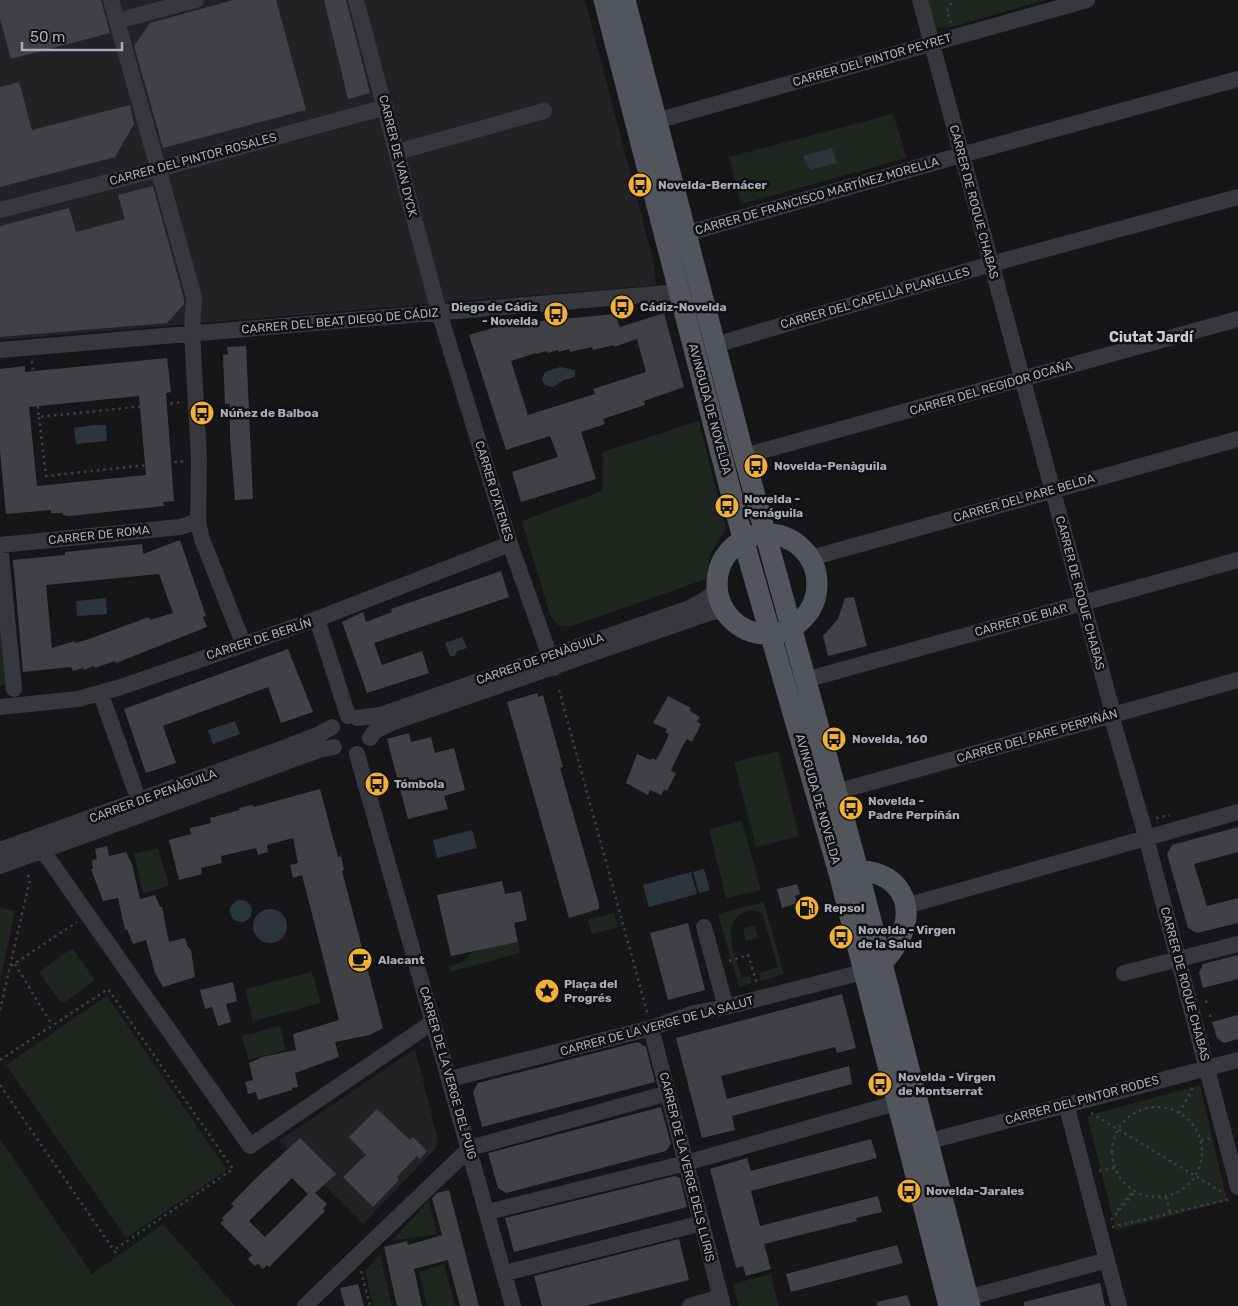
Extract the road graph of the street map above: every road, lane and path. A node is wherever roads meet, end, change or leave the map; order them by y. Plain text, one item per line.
1 (111, 0) edge
2 (196, 0) edge
3 (356, 0) edge
4 (604, 0) edge
5 (625, 0) edge
6 (920, 0) edge
7 (952, 0) edge
8 (1087, 0) edge
9 (117, 21) junction
10 (952, 27) dead end
11 (930, 44) junction
12 (1238, 79) edge
13 (386, 107) junction
14 (544, 111) dead end
15 (656, 120) junction
16 (397, 152) junction
17 (961, 155) junction
18 (159, 169) junction
19 (1238, 197) edge
20 (0, 210) edge
21 (685, 234) junction
22 (991, 264) junction
23 (679, 292) junction
24 (439, 312) junction
25 (1238, 319) edge
26 (192, 333) junction
27 (715, 345) junction
28 (30, 347) junction
29 (0, 350) edge
30 (1021, 380) junction
31 (185, 402) dead end
32 (39, 417) junction
33 (1238, 439) edge
34 (744, 456) junction
35 (186, 461) dead end
36 (1052, 490) junction
37 (198, 521) junction
38 (766, 534) junction
39 (743, 539) junction
40 (510, 544) junction
41 (1, 550) edge
42 (811, 558) junction
43 (1238, 560) edge
44 (716, 587) junction
45 (1082, 604) junction
46 (724, 611) junction
47 (318, 619) junction
48 (781, 631) junction
49 (242, 643) junction
50 (552, 662) junction
51 (804, 680) junction
52 (1238, 680) edge
53 (14, 689) dead end
54 (559, 690) dead end
55 (104, 703) dead end
56 (0, 707) edge
57 (1111, 715) junction
58 (352, 717) junction
59 (332, 727) junction
60 (370, 738) junction
61 (334, 747) junction
62 (357, 754) junction
63 (135, 790) dead end
64 (836, 792) junction
65 (1238, 812) edge
66 (1146, 839) junction
67 (0, 850) edge
68 (43, 851) junction
69 (0, 866) edge
70 (24, 869) dead end
71 (848, 872) junction
72 (906, 906) junction
73 (78, 922) dead end
74 (704, 927) dead end
75 (1238, 944) edge
76 (1178, 960) junction
77 (728, 961) dead end
78 (15, 964) junction
79 (10, 967) junction
80 (872, 968) junction
81 (1124, 973) dead end
82 (757, 984) dead end
83 (1210, 1001) dead end
84 (1205, 1002) dead end
85 (726, 1007) junction
86 (0, 1010) edge
87 (1214, 1015) dead end
88 (1209, 1016) dead end
89 (649, 1020) junction
90 (433, 1022) junction
91 (52, 1025) junction
92 (0, 1060) edge
93 (1238, 1060) edge
94 (1207, 1067) junction
95 (450, 1079) junction
96 (1195, 1083) dead end
97 (0, 1084) edge
98 (668, 1093) junction
99 (1145, 1102) dead end
100 (896, 1103) junction
101 (1066, 1104) junction
102 (1147, 1108) junction
103 (1087, 1111) dead end
104 (1179, 1113) junction
105 (1118, 1129) junction
106 (1215, 1138) dead end
107 (1201, 1140) junction
108 (926, 1142) junction
109 (470, 1148) junction
110 (686, 1163) junction
111 (1114, 1168) junction
112 (1098, 1171) dead end
113 (1196, 1176) junction
114 (1134, 1192) junction
115 (1232, 1194) edge
116 (1166, 1197) junction
117 (488, 1212) junction
118 (1170, 1213) junction
119 (1110, 1220) dead end
120 (702, 1223) junction
121 (1112, 1228) dead end
122 (114, 1250) junction
123 (358, 1255) junction
124 (118, 1256) dead end
125 (1097, 1263) dead end
126 (505, 1273) junction
127 (974, 1301) edge
128 (722, 1302) edge
129 (305, 1306) edge
130 (370, 1306) edge
131 (513, 1306) edge
132 (690, 1306) edge
133 (949, 1306) edge
134 (1119, 1306) edge

1 - 9 street
2 - 9 street
3 - 13 street, CARRER DE VAN DYCK
4 - 23 main road, AVINGUDA DE NOVELDA
5 - 15 main road, AVINGUDA DE NOVELDA
6 - 11 street, CARRER DE ROQUE CHABAS
7 - 10 path
8 - 11 street, CARRER DEL PINTOR PEYRET
9 - 18 street
11 - 15 street, CARRER DEL PINTOR PEYRET
11 - 17 street, CARRER DE ROQUE CHABAS
12 - 17 street, CARRER DE FRANCISCO MARTÍNEZ MORELLA
13 - 16 street, CARRER DE VAN DYCK
13 - 18 street, CARRER DEL PINTOR ROSALES
14 - 16 street
15 - 21 main road, AVINGUDA DE NOVELDA
16 - 24 street, CARRER DE VAN DYCK
17 - 21 street, CARRER DE FRANCISCO MARTÍNEZ MORELLA
17 - 22 street, CARRER DE ROQUE CHABAS
18 - 20 street, CARRER DEL PINTOR ROSALES
18 - 26 street
19 - 22 street, CARRER DEL CAPELLÀ PLANELLES
21 - 27 main road, AVINGUDA DE NOVELDA
22 - 27 street, CARRER DEL CAPELLÀ PLANELLES
22 - 30 street, CARRER DE ROQUE CHABAS
23 - 24 street, CARRER DEL BEAT DIEGO DE CÁDIZ
23 - 39 main road, AVINGUDA DE NOVELDA
24 - 26 street, CARRER DEL BEAT DIEGO DE CÁDIZ
24 - 40 street, CARRER D'ATENES
25 - 30 street, CARRER DEL REGIDOR OCAÑA
26 - 28 street, CARRER DEL BEAT DIEGO DE CÁDIZ
26 - 37 street
27 - 34 main road, AVINGUDA DE NOVELDA
28 - 29 street, CARRER DEL BEAT DIEGO DE CÁDIZ
28 - 32 path
30 - 34 street, CARRER DEL REGIDOR OCAÑA
30 - 36 street, CARRER DE ROQUE CHABAS
31 - 32 path
32 - 35 path
33 - 36 street, CARRER DEL PARE BELDA
34 - 38 main road, AVINGUDA DE NOVELDA
36 - 42 street, CARRER DEL PARE BELDA
36 - 45 street, CARRER DE ROQUE CHABAS
37 - 41 street, CARRER DE ROMA
37 - 49 street
38 - 39 main road
38 - 42 main road
38 - 48 main road, AVINGUDA DE NOVELDA
39 - 44 main road
39 - 48 main road, AVINGUDA DE NOVELDA
40 - 47 street, CARRER DE BERLÍN
40 - 50 street, CARRER D'ATENES
41 - 53 street
42 - 48 main road
43 - 45 street, CARRER DE BIAR
44 - 46 main road
44 - 50 street, CARRER DE PENÀGUILA
45 - 51 street, CARRER DE BIAR
45 - 57 street, CARRER DE ROQUE CHABAS
46 - 48 main road
46 - 50 street, CARRER DE PENÀGUILA
47 - 49 street, CARRER DE BERLÍN
47 - 58 street
48 - 51 main road, AVINGUDA DE NOVELDA
48 - 71 main road, AVINGUDA DE NOVELDA
49 - 56 street, CARRER DE BERLÍN
50 - 58 street, CARRER DE PENÀGUILA
50 - 60 street, CARRER DE PENÀGUILA
51 - 64 main road, AVINGUDA DE NOVELDA
52 - 57 street, CARRER DEL PARE PERPIÑÁN
54 - 89 path
55 - 63 street
57 - 64 street, CARRER DEL PARE PERPIÑÁN
57 - 66 street, CARRER DE ROQUE CHABAS
58 - 59 street
58 - 60 street
59 - 61 street
59 - 67 street, CARRER DE PENÀGUILA
60 - 62 street
61 - 62 street
61 - 68 street, CARRER DE PENÀGUILA
62 - 90 street, CARRER DE LA VERGE DEL PUIG
64 - 71 main road, AVINGUDA DE NOVELDA
65 - 66 street
66 - 72 street
66 - 76 street, CARRER DE ROQUE CHABAS
68 - 69 street, CARRER DE PENÀGUILA
68 - 90 street
70 - 79 path
71 - 72 main road, AVINGUDA DE NOVELDA
71 - 80 main road, AVINGUDA DE NOVELDA
72 - 80 main road
73 - 78 path
74 - 85 street
75 - 76 street
76 - 81 street
76 - 94 street, CARRER DE ROQUE CHABAS
77 - 82 path
78 - 79 path
78 - 91 path
79 - 86 path
80 - 85 street, CARRER DE LA VERGE DE LA SALUT
80 - 100 main road, AVINGUDA DE NOVELDA
80 - 108 main road, AVINGUDA DE NOVELDA
83 - 84 path
85 - 89 street, CARRER DE LA VERGE DE LA SALUT
87 - 88 path
89 - 95 street, CARRER DE LA VERGE DE LA SALUT
89 - 98 street, CARRER DE LA VERGE DELS LLIRIS
90 - 95 street, CARRER DE LA VERGE DEL PUIG
91 - 92 path
91 - 122 path
93 - 94 street, CARRER DEL PINTOR RODES
94 - 101 street, CARRER DEL PINTOR RODES
94 - 115 street, CARRER DE ROQUE CHABAS
95 - 109 street, CARRER DE LA VERGE DEL PUIG
96 - 104 path
97 - 122 path
98 - 109 street
98 - 110 street, CARRER DE LA VERGE DELS LLIRIS
99 - 102 path
100 - 110 street
100 - 133 main road, AVINGUDA DE NOVELDA
101 - 108 street, CARRER DEL PINTOR RODES
101 - 134 street
102 - 104 path
102 - 105 path
103 - 105 path
104 - 107 path
105 - 111 path
105 - 113 path
106 - 107 path
107 - 113 path
108 - 127 main road, AVINGUDA DE NOVELDA
109 - 117 street, CARRER DE LA VERGE DEL PUIG
109 - 123 street
110 - 117 street
110 - 120 street, CARRER DE LA VERGE DELS LLIRIS
111 - 112 path
111 - 114 path
113 - 115 path
113 - 116 path
114 - 116 path
114 - 119 path
115 - 118 path
116 - 118 path
117 - 126 street, CARRER DE LA VERGE DEL PUIG
118 - 121 path
120 - 126 street
120 - 128 street, CARRER DE LA VERGE DELS LLIRIS
122 - 124 path
123 - 129 street
123 - 130 path
125 - 127 street
126 - 131 street, CARRER DE LA VERGE DEL PUIG
128 - 132 street

